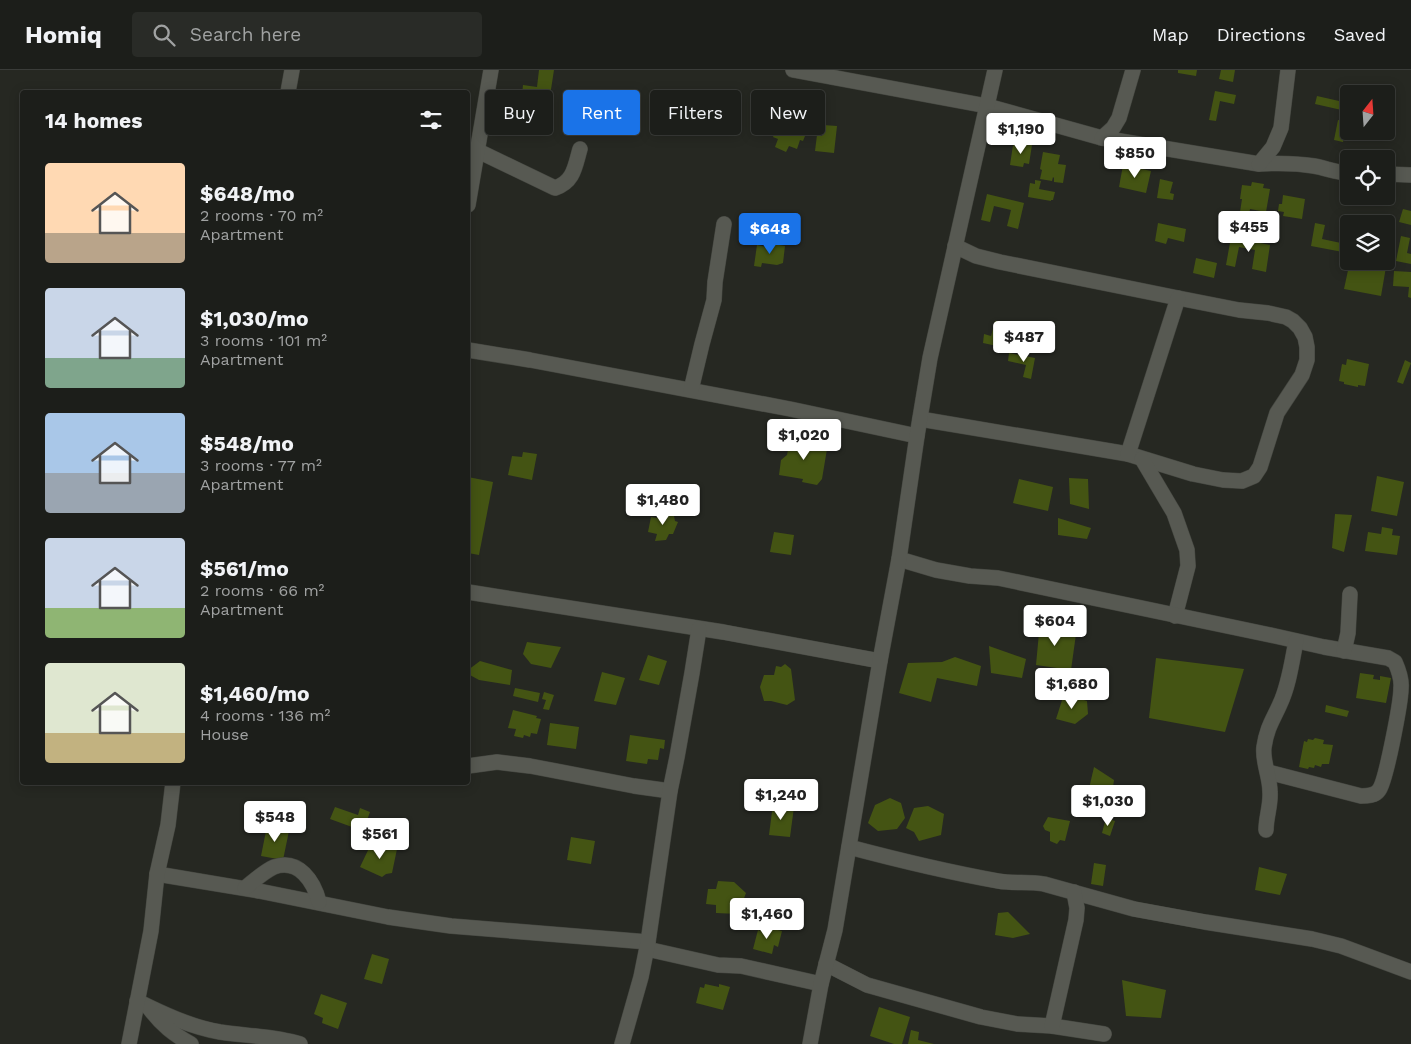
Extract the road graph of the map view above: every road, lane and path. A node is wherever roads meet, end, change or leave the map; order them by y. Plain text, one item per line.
1 (292, 70) edge
2 (491, 70) edge
3 (793, 70) edge
4 (995, 70) edge
5 (1133, 70) edge
6 (1288, 70) edge
7 (288, 90) edge
8 (987, 106) junction
9 (1102, 138) junction
10 (580, 149) dead end
11 (476, 150) junction
12 (1259, 164) junction
13 (1340, 172) edge
14 (1395, 174) edge
15 (1411, 174) edge
16 (470, 191) edge
17 (724, 224) dead end
18 (956, 246) junction
19 (1178, 298) junction
20 (470, 350) edge
21 (691, 390) junction
22 (920, 419) junction
23 (917, 436) junction
24 (1135, 457) junction
25 (899, 560) junction
26 (470, 592) edge
27 (1350, 594) dead end
28 (1175, 616) junction
29 (699, 629) junction
30 (1296, 641) junction
31 (1344, 651) junction
32 (880, 661) junction
33 (470, 766) edge
34 (1268, 772) junction
35 (174, 785) edge
36 (670, 791) junction
37 (1266, 830) dead end
38 (849, 847) junction
39 (158, 874) junction
40 (245, 888) junction
41 (1074, 892) junction
42 (319, 902) junction
43 (647, 945) junction
44 (826, 964) junction
45 (1411, 972) edge
46 (821, 984) junction
47 (142, 1004) junction
48 (1052, 1026) junction
49 (1104, 1034) dead end
50 (129, 1044) edge
51 (191, 1044) edge
52 (300, 1044) edge
53 (622, 1044) edge
54 (810, 1044) edge

1 - 7 street
2 - 11 street
3 - 8 street
4 - 8 street
5 - 9 street
6 - 12 street
8 - 9 street
8 - 18 street
9 - 12 street
10 - 11 street
11 - 16 street
12 - 13 street
14 - 15 street
17 - 21 street
18 - 19 street
18 - 22 street
19 - 24 street
19 - 24 street
20 - 21 street
21 - 23 street
22 - 23 street
22 - 24 street
23 - 25 street
24 - 28 street
25 - 28 street
25 - 32 street
26 - 29 street
27 - 31 street
28 - 30 street
29 - 32 street
29 - 36 street
30 - 31 street
30 - 34 street
31 - 34 street
32 - 38 street
33 - 36 street
34 - 37 street
35 - 39 street
36 - 43 street
38 - 41 street
38 - 44 street
39 - 40 street
39 - 47 street
40 - 42 street
40 - 42 street
41 - 45 street
41 - 48 street
42 - 43 street
43 - 46 street
43 - 53 street
44 - 46 street
44 - 48 street
46 - 54 street
47 - 50 street
47 - 51 street
47 - 52 street
48 - 49 street

